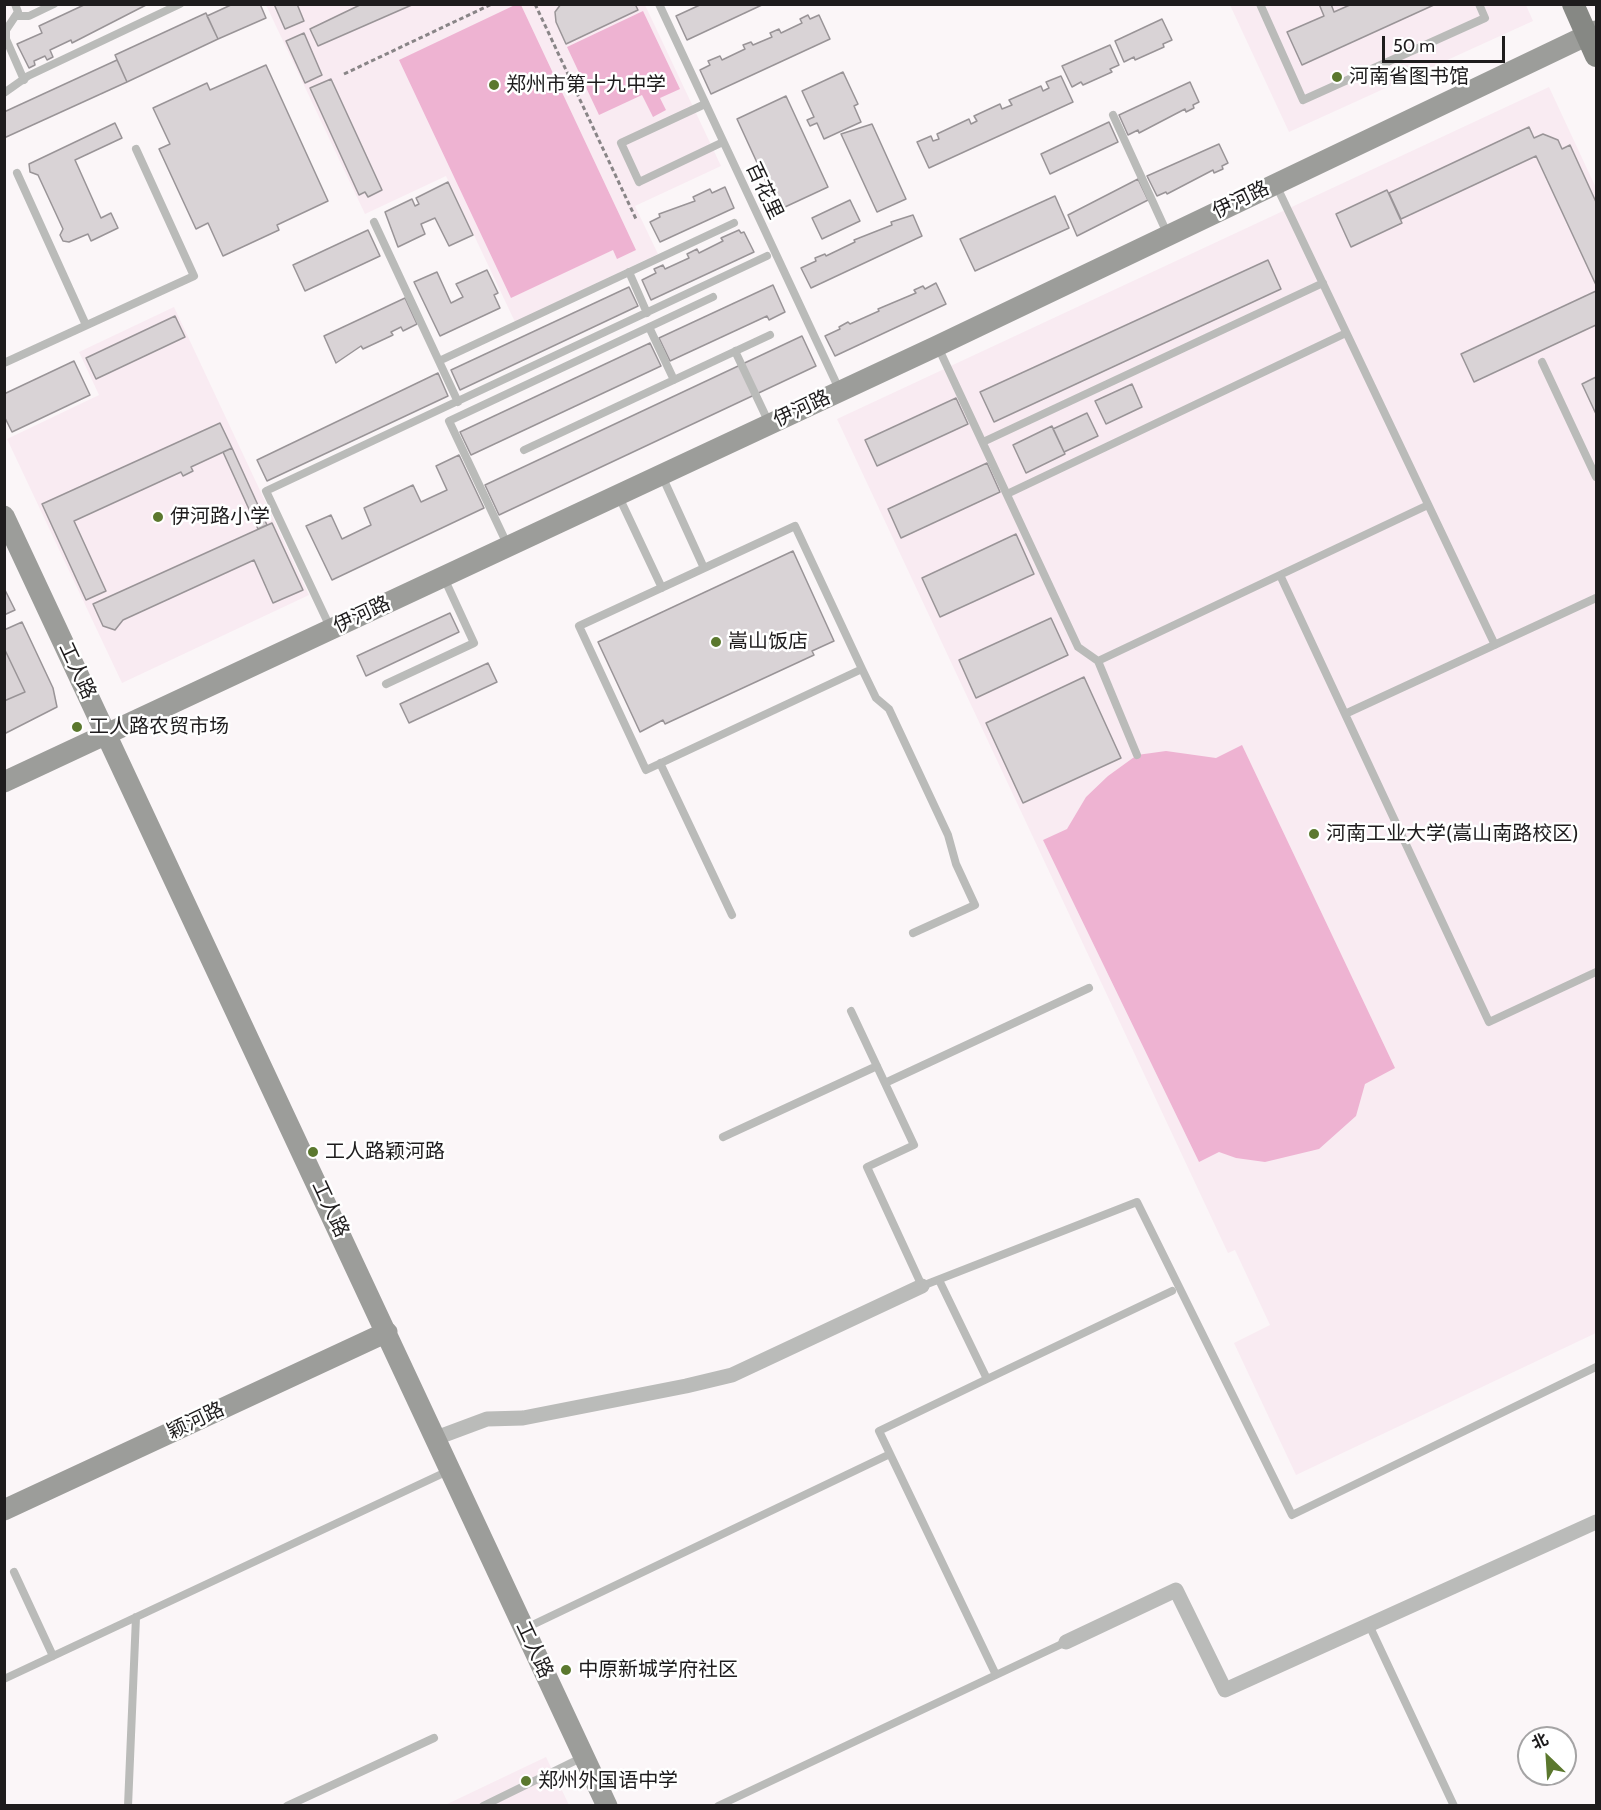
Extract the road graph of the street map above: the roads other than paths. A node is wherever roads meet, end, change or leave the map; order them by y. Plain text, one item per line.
1 (15, 4) edge
2 (54, 4) edge
3 (180, 4) edge
4 (658, 4) edge
5 (1260, 4) edge
6 (1479, 4) edge
7 (1573, 4) edge
8 (17, 16) junction
9 (1593, 40) edge
10 (24, 80) junction
11 (4, 93) edge
12 (705, 104) junction
13 (1113, 115) dead end
14 (723, 142) junction
15 (136, 149) dead end
16 (17, 173) dead end
17 (1275, 184) junction
18 (374, 222) dead end
19 (734, 223) dead end
20 (1168, 235) junction
21 (768, 256) dead end
22 (628, 273) junction
23 (1323, 283) junction
24 (713, 297) dead end
25 (647, 313) junction
26 (86, 326) junction
27 (649, 327) junction
28 (1346, 333) junction
29 (770, 335) dead end
30 (937, 346) junction
31 (735, 351) junction
32 (439, 362) junction
33 (1542, 362) dead end
34 (4, 363) edge
35 (674, 380) junction
36 (840, 391) junction
37 (458, 402) junction
38 (769, 424) junction
39 (982, 442) junction
40 (524, 450) dead end
41 (661, 475) junction
42 (1596, 477) edge
43 (1007, 494) junction
44 (619, 495) junction
45 (1428, 505) junction
46 (4, 516) edge
47 (508, 547) junction
48 (705, 568) junction
49 (1280, 575) junction
50 (443, 577) junction
51 (662, 588) junction
52 (1596, 598) edge
53 (331, 629) junction
54 (1495, 645) junction
55 (1098, 662) junction
56 (862, 669) junction
57 (387, 684) dead end
58 (1345, 714) junction
59 (107, 734) junction
60 (1137, 755) dead end
61 (660, 763) junction
62 (4, 782) edge
63 (732, 915) dead end
64 (913, 933) dead end
65 (1596, 972) edge
66 (1089, 988) dead end
67 (851, 1011) dead end
68 (877, 1066) junction
69 (885, 1083) junction
70 (723, 1137) dead end
71 (939, 1280) junction
72 (922, 1286) junction
73 (1172, 1291) dead end
74 (387, 1332) junction
75 (1596, 1367) edge
76 (987, 1379) junction
77 (436, 1438) junction
78 (890, 1454) junction
79 (451, 1469) junction
80 (4, 1510) edge
81 (1596, 1522) edge
82 (14, 1572) dead end
83 (136, 1617) junction
84 (1369, 1625) junction
85 (524, 1628) junction
86 (1066, 1642) joint
87 (53, 1656) junction
88 (996, 1675) junction
89 (4, 1679) edge
90 (434, 1738) dead end
91 (584, 1756) junction
92 (128, 1806) edge
93 (287, 1806) edge
94 (483, 1806) edge
95 (607, 1806) edge
96 (718, 1806) edge
97 (1454, 1806) edge

1 - 8 lane
2 - 8 lane
3 - 10 lane
4 - 12 lane, 百花里
5 - 6 lane
7 - 9 main road
8 - 10 lane
9 - 17 street, 伊河路
10 - 11 lane
12 - 14 lane, 百花里
12 - 14 lane
13 - 20 lane
14 - 36 lane, 百花里
15 - 26 lane
16 - 26 lane
17 - 20 street, 伊河路
17 - 23 lane
18 - 32 lane
19 - 22 lane
20 - 30 street, 伊河路
21 - 25 lane
22 - 25 lane
22 - 32 lane
23 - 28 lane
23 - 39 lane
24 - 27 lane
25 - 37 lane
26 - 34 lane
27 - 35 lane
27 - 47 lane
28 - 43 lane
28 - 45 lane
29 - 31 lane
30 - 36 street, 伊河路
30 - 39 lane
31 - 35 lane
31 - 38 lane
32 - 37 lane
33 - 42 lane
35 - 40 lane
36 - 38 street, 伊河路
37 - 53 lane
38 - 41 street, 伊河路
39 - 43 lane
41 - 44 street, 伊河路
41 - 48 lane
43 - 55 lane
44 - 47 street, 伊河路
44 - 51 lane
45 - 49 lane
45 - 54 lane
46 - 59 street, 工人路
47 - 50 street, 伊河路
48 - 51 lane
48 - 56 lane
49 - 55 lane
49 - 58 lane
50 - 53 street, 伊河路
50 - 57 lane
51 - 61 lane
52 - 54 lane
53 - 59 street, 伊河路
54 - 58 lane
55 - 60 lane
56 - 61 lane
56 - 64 lane
58 - 65 lane
59 - 62 street, 伊河路
59 - 74 street, 工人路
61 - 63 lane
66 - 69 lane
67 - 68 lane
68 - 69 lane
68 - 70 lane
69 - 72 lane
71 - 72 lane
71 - 75 lane
71 - 76 lane
72 - 77 street
73 - 76 lane
74 - 77 street, 工人路
74 - 80 street, 颖河路
76 - 78 lane
77 - 79 street, 工人路
78 - 85 lane
78 - 88 lane
79 - 83 lane
79 - 85 street, 工人路
81 - 84 street
82 - 87 lane
83 - 87 lane
83 - 92 lane
84 - 86 street
84 - 97 lane
85 - 91 street, 工人路
86 - 88 lane
87 - 89 lane
88 - 96 lane
90 - 93 lane
91 - 94 lane
91 - 95 street, 工人路

